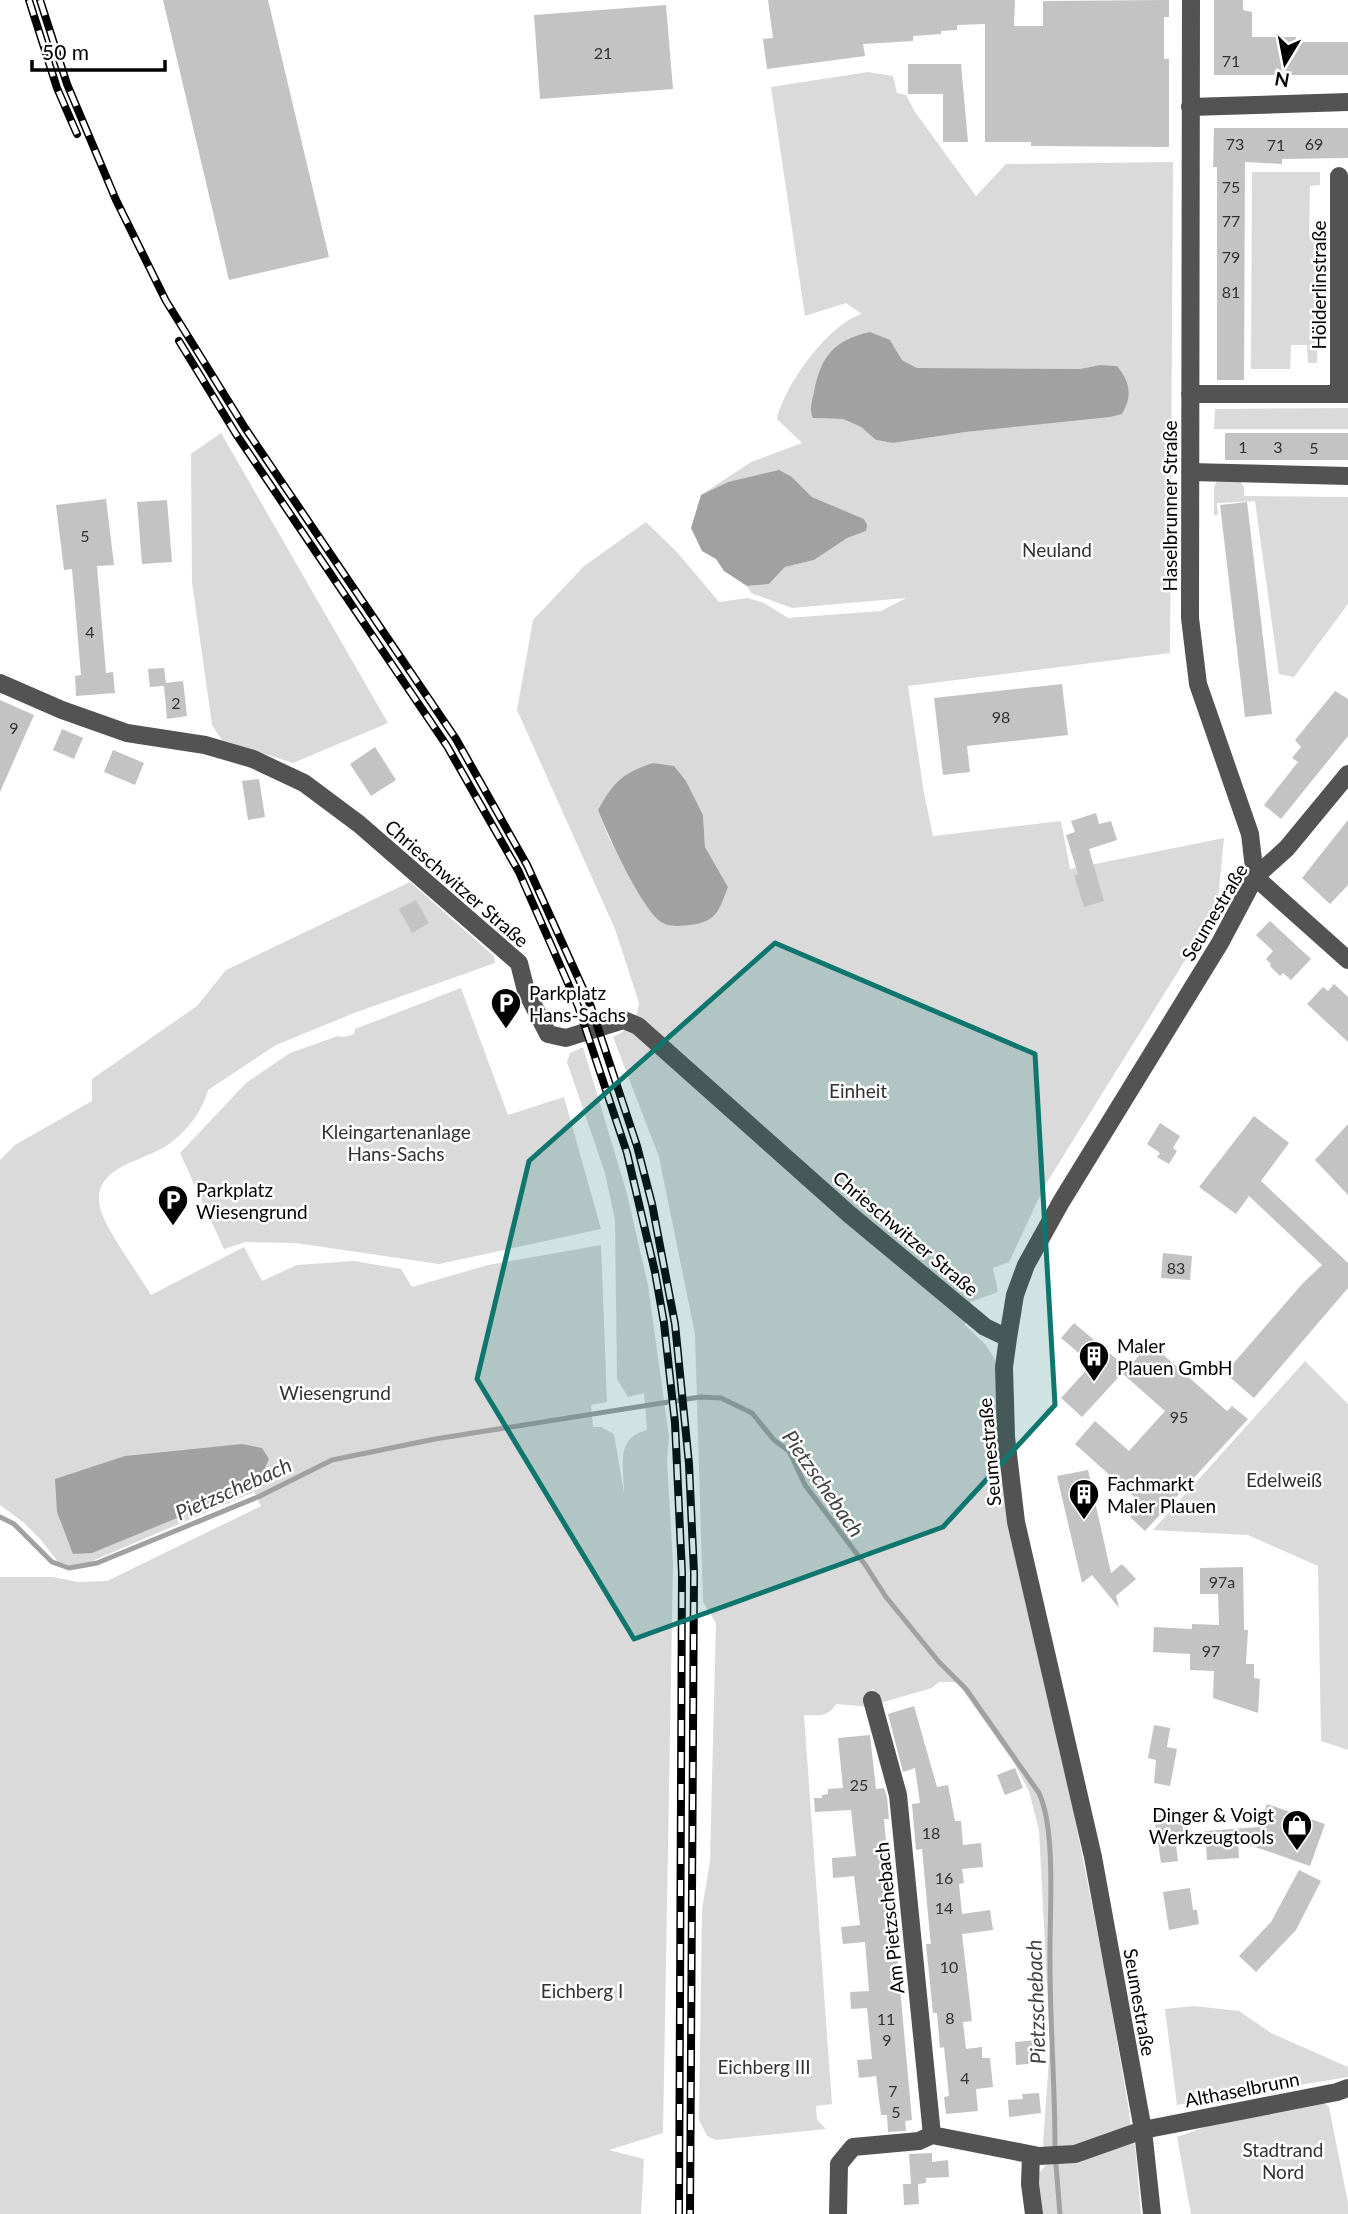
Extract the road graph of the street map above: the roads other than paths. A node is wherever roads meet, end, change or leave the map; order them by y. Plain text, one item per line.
1 (1191, 0) edge
2 (1348, 102) edge
3 (1190, 107) junction
4 (1339, 176) dead end
5 (1190, 394) junction
6 (1343, 394) edge
7 (1190, 472) junction
8 (1348, 476) edge
9 (0, 683) edge
10 (1348, 774) edge
11 (1255, 877) junction
12 (1348, 960) edge
13 (1008, 1338) junction
14 (872, 1700) dead end
15 (1348, 2088) edge
16 (1143, 2130) junction
17 (932, 2135) junction
18 (1031, 2155) junction
19 (838, 2214) edge
20 (1034, 2214) edge
21 (1152, 2214) edge

1 - 3 street, Haselbrunner Straße
2 - 3 street
3 - 5 street, Haselbrunner Straße
4 - 6 street, Hölderlinstraße
5 - 6 street
5 - 7 street, Haselbrunner Straße
7 - 8 street
7 - 11 street, Haselbrunner Straße
9 - 13 street, Chrieschwitzer Straße
10 - 11 street, Seumestraße
11 - 12 street
11 - 13 street, Seumestraße
13 - 16 street, Seumestraße
14 - 17 street, Am Pietzschebach
15 - 16 street, Althaselbrunn
16 - 18 street
16 - 21 street, Seumestraße
17 - 18 street
17 - 19 street
18 - 20 street

